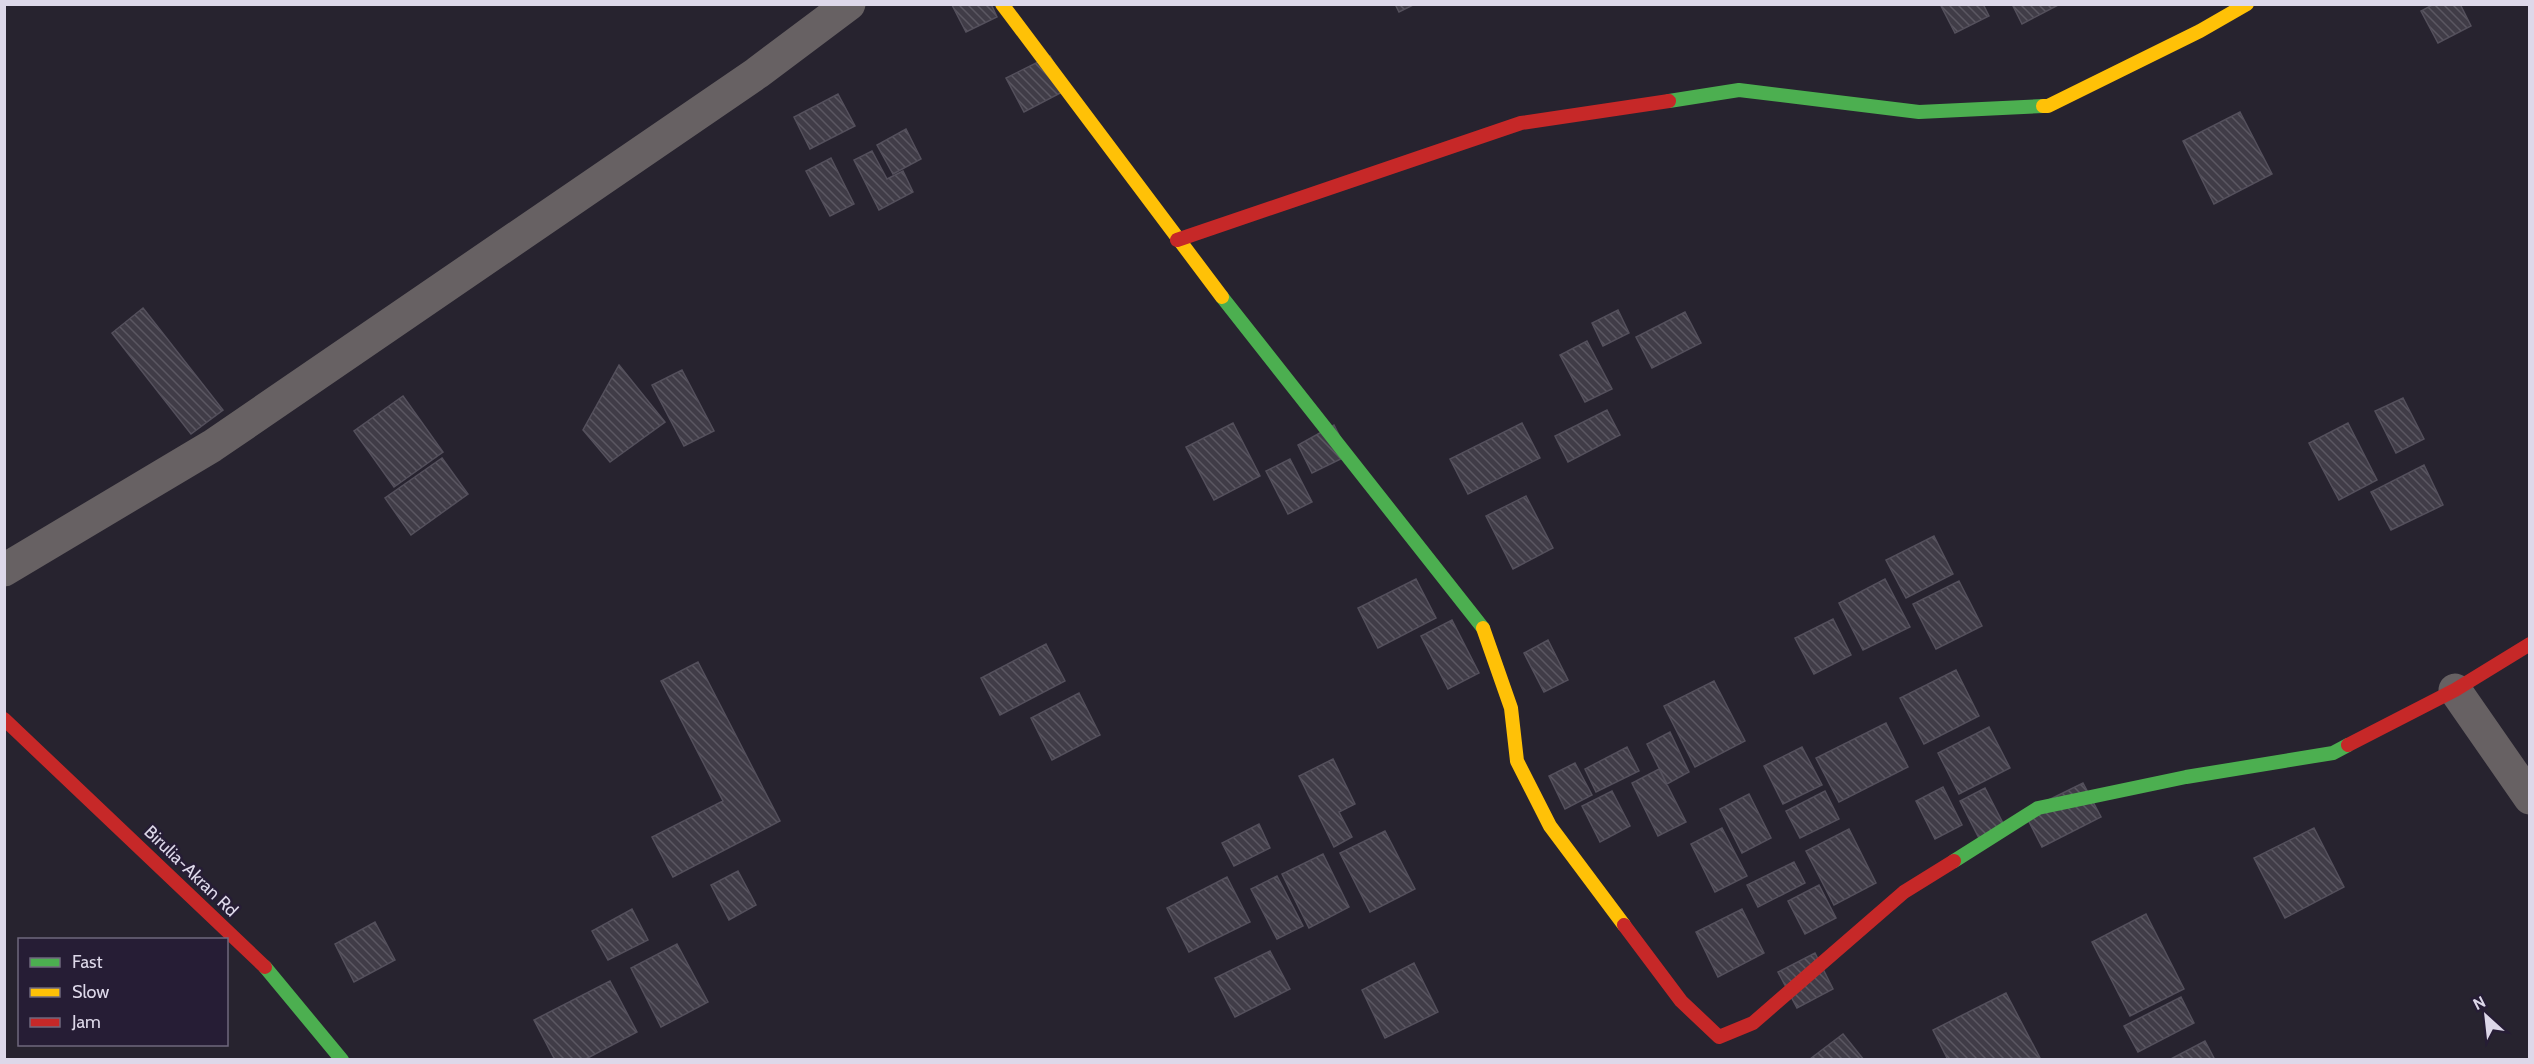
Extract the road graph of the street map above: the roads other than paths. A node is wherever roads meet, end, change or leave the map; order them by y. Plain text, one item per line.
1 (849, 4) edge
2 (1002, 4) edge
3 (2247, 4) edge
4 (1177, 240) junction
5 (4, 570) edge
6 (2529, 644) edge
7 (2456, 690) junction
8 (4, 719) edge
9 (2529, 798) edge
10 (342, 1059) edge

1 - 5 street
2 - 4 street
3 - 4 street
4 - 7 street
6 - 7 street
7 - 9 street
8 - 10 street, Birulia-Akran Rd

